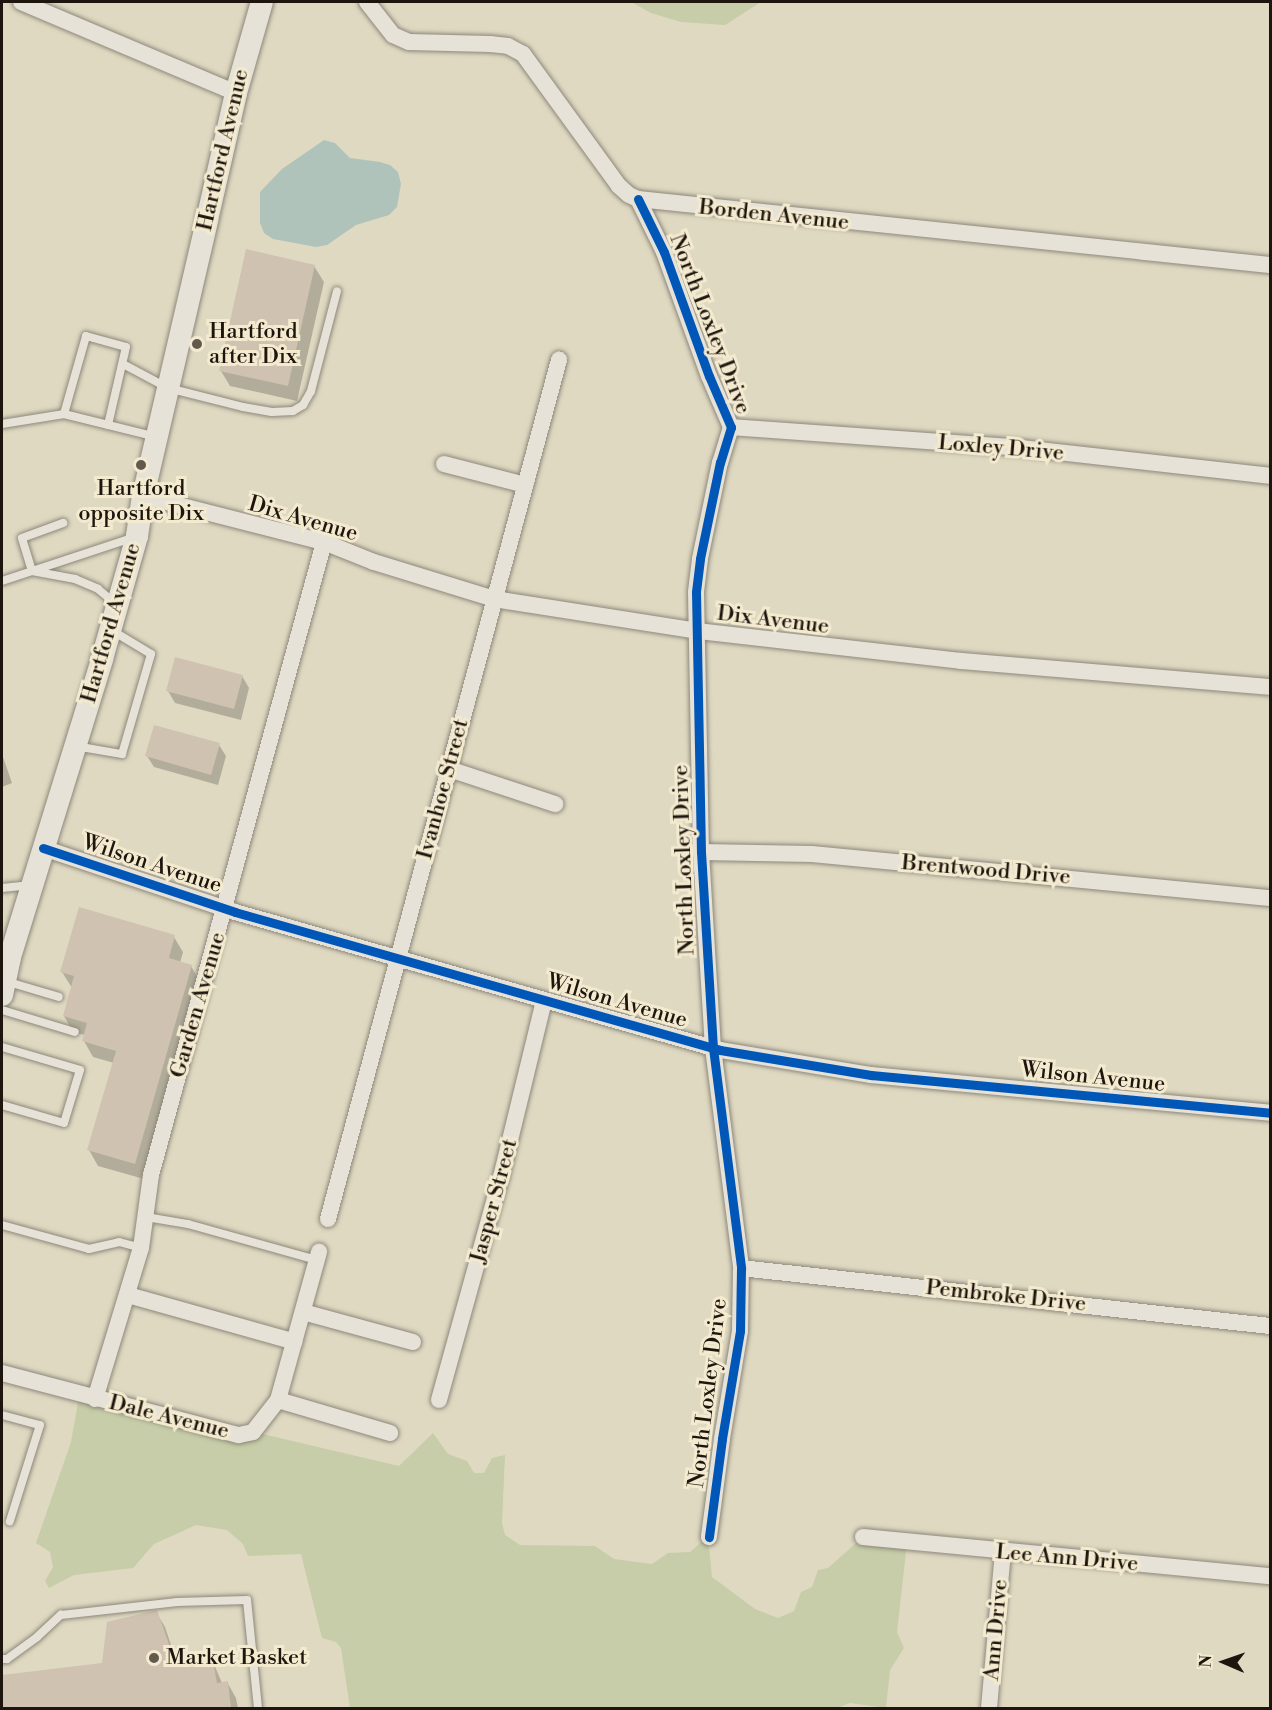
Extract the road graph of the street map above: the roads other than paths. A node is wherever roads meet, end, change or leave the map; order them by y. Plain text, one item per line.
1 (21, 2) edge
2 (262, 2) edge
3 (367, 2) edge
4 (236, 93) junction
5 (638, 200) junction
6 (1270, 265) edge
7 (337, 291) dead end
8 (559, 360) dead end
9 (123, 364) junction
10 (168, 388) junction
11 (64, 414) junction
12 (2, 424) edge
13 (108, 425) junction
14 (731, 427) junction
15 (156, 437) junction
16 (444, 464) dead end
17 (1270, 476) edge
18 (525, 484) junction
19 (143, 496) junction
20 (63, 523) dead end
21 (137, 536) junction
22 (324, 543) junction
23 (32, 571) junction
24 (2, 582) edge
25 (494, 599) junction
26 (117, 605) junction
27 (111, 630) junction
28 (698, 631) junction
29 (1270, 687) edge
30 (75, 746) junction
31 (448, 769) junction
32 (555, 804) dead end
33 (43, 848) junction
34 (701, 852) junction
35 (32, 885) junction
36 (2, 888) edge
37 (1270, 898) edge
38 (225, 908) junction
39 (398, 958) junction
40 (4, 977) edge
41 (59, 997) dead end
42 (544, 1000) junction
43 (2, 1010) edge
44 (75, 1032) dead end
45 (2, 1047) edge
46 (713, 1048) junction
47 (2, 1105) edge
48 (1270, 1113) edge
49 (146, 1216) junction
50 (328, 1219) dead end
51 (2, 1225) edge
52 (141, 1248) junction
53 (318, 1256) joint
54 (741, 1268) junction
55 (129, 1295) junction
56 (303, 1312) junction
57 (1270, 1326) edge
58 (295, 1342) junction
59 (413, 1342) dead end
60 (2, 1373) edge
61 (95, 1399) junction
62 (278, 1400) junction
63 (439, 1400) dead end
64 (2, 1415) edge
65 (390, 1433) dead end
66 (10, 1521) dead end
67 (709, 1537) dead end
68 (863, 1537) dead end
69 (1003, 1552) junction
70 (1270, 1576) edge
71 (2, 1659) edge
72 (258, 1708) edge
73 (989, 1708) edge

1 - 4 street
2 - 4 main road, Hartford Avenue
3 - 5 street
4 - 10 main road, Hartford Avenue
5 - 6 street, Borden Avenue
5 - 14 street, North Loxley Drive
7 - 10 lane
8 - 18 street, Ivanhoe Street
9 - 10 lane
9 - 11 lane
9 - 13 lane
10 - 15 main road, Hartford Avenue
11 - 12 lane
11 - 13 lane
13 - 15 lane
14 - 17 street, Loxley Drive
14 - 28 street, North Loxley Drive
15 - 19 main road, Hartford Avenue
16 - 18 street
18 - 25 street, Ivanhoe Street
19 - 21 main road, Hartford Avenue
19 - 22 street, Dix Avenue
20 - 23 lane
21 - 23 lane
21 - 26 main road, Hartford Avenue
22 - 25 street, Dix Avenue
22 - 38 street, Garden Avenue
23 - 24 lane
23 - 26 lane
25 - 28 street, Dix Avenue
25 - 31 street, Ivanhoe Street
26 - 27 main road, Hartford Avenue
27 - 30 main road, Hartford Avenue
27 - 30 lane
28 - 29 street, Dix Avenue
28 - 34 street, North Loxley Drive
30 - 33 main road, Hartford Avenue
31 - 32 street
31 - 39 street, Ivanhoe Street
33 - 35 main road, Hartford Avenue
33 - 38 street, Wilson Avenue
34 - 37 street, Brentwood Drive
34 - 46 street, North Loxley Drive
35 - 36 lane
35 - 40 main road, Hartford Avenue
38 - 39 street, Wilson Avenue
38 - 49 street, Garden Avenue
39 - 42 street, Wilson Avenue
39 - 50 street, Ivanhoe Street
40 - 41 lane
42 - 46 street, Wilson Avenue
42 - 63 street, Jasper Street
43 - 44 lane
45 - 47 lane
46 - 48 street, Wilson Avenue
46 - 54 street, North Loxley Drive
49 - 52 street, Garden Avenue
49 - 53 lane
51 - 52 lane
52 - 55 street, Garden Avenue
53 - 56 street
54 - 57 street, Pembroke Drive
54 - 67 street, North Loxley Drive
55 - 58 street
55 - 61 street, Garden Avenue
56 - 58 street
56 - 59 street
58 - 62 street
60 - 61 street, Dale Avenue
61 - 62 street, Dale Avenue
62 - 65 street
64 - 66 lane
68 - 69 street, Lee Ann Drive
69 - 70 street, Lee Ann Drive
69 - 73 street, Ann Drive
71 - 72 lane

